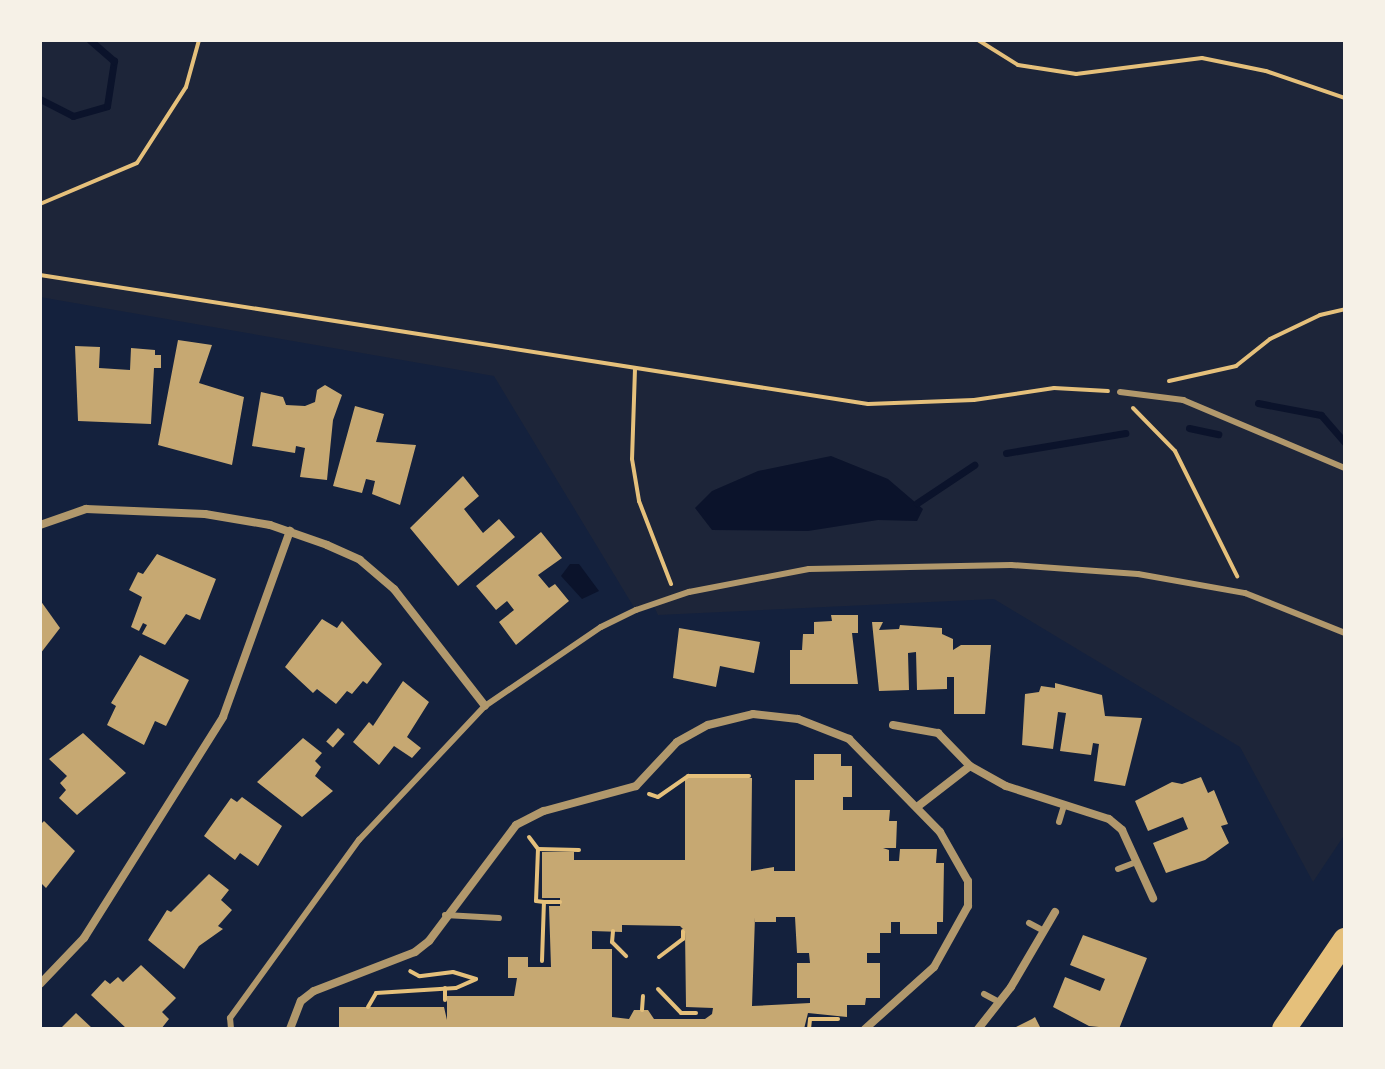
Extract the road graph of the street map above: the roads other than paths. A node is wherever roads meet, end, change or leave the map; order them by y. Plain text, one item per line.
1 (1120, 392) road end
2 (1345, 468) edge
3 (40, 525) edge
4 (290, 531) junction
5 (1345, 633) edge
6 (485, 706) junction
7 (893, 725) dead end
8 (970, 766) junction
9 (1064, 806) junction
10 (917, 807) junction
11 (1059, 822) dead end
12 (1136, 862) junction
13 (1118, 869) dead end
14 (1153, 898) dead end
15 (1055, 912) dead end
16 (445, 915) junction
17 (499, 918) dead end
18 (1029, 923) dead end
19 (1044, 931) junction
20 (1345, 940) edge
21 (40, 984) edge
22 (984, 994) dead end
23 (999, 1002) junction
24 (876, 1023) junction
25 (231, 1029) edge
26 (290, 1029) edge
27 (865, 1029) edge
28 (886, 1029) edge
29 (978, 1029) edge
30 (1284, 1029) edge

1 - 2 lane
3 - 4 street
4 - 6 street
4 - 21 street
5 - 6 lane
6 - 25 lane
7 - 8 street
8 - 9 street
8 - 10 street
9 - 11 lane
9 - 12 street
10 - 16 street
10 - 24 street
12 - 13 lane
12 - 14 street
15 - 19 street
16 - 17 lane
16 - 26 street
18 - 19 lane
19 - 23 street
20 - 30 highway
22 - 23 lane
23 - 29 street
24 - 27 street
24 - 28 street

